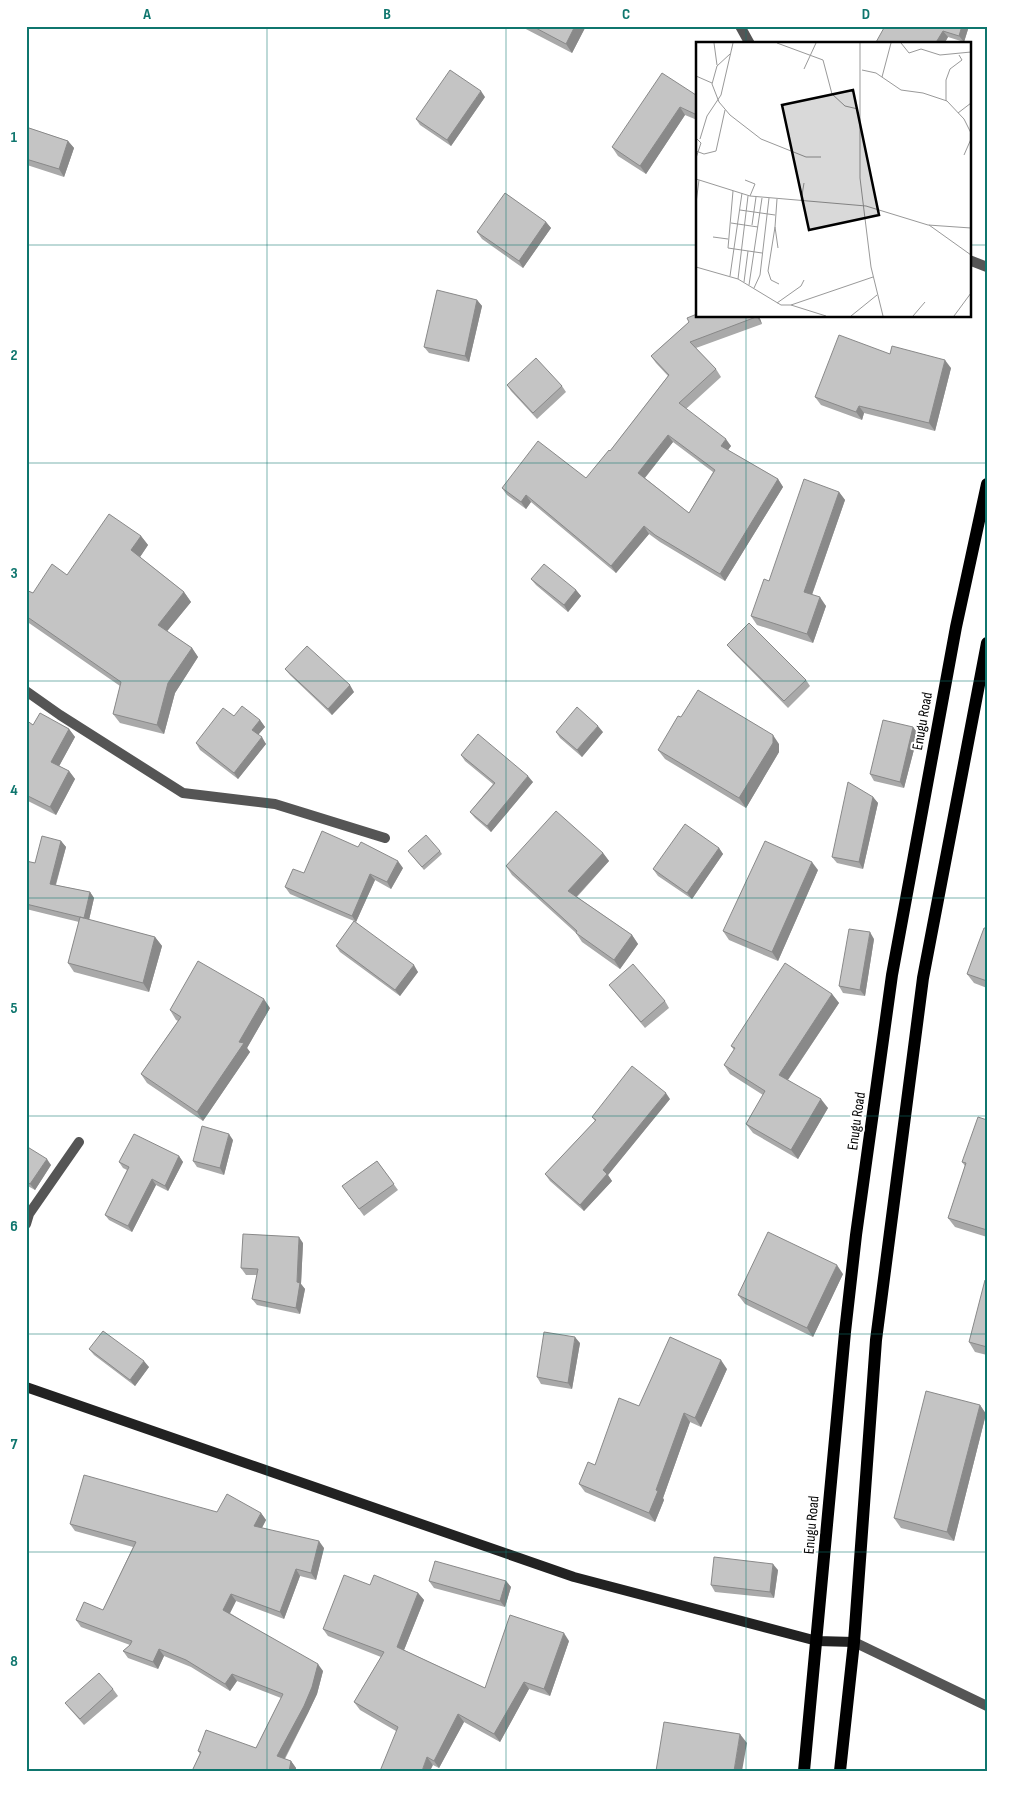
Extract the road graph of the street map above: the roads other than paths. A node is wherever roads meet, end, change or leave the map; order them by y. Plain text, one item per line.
1 (740, 26) edge
2 (749, 42) edge
3 (970, 260) edge
4 (987, 267) edge
5 (987, 484) edge
6 (987, 644) edge
7 (26, 691) edge
8 (386, 838) dead end
9 (79, 1142) dead end
10 (26, 1224) edge
11 (26, 1387) edge
12 (817, 1641) junction
13 (854, 1642) junction
14 (987, 1706) edge
15 (804, 1771) edge
16 (840, 1771) edge

1 - 2 street
3 - 4 street
5 - 12 main road, Enugu Road
6 - 13 main road
7 - 8 street
9 - 10 street
11 - 12 street
12 - 13 street
12 - 15 main road, Enugu Road
13 - 14 street
13 - 16 main road

